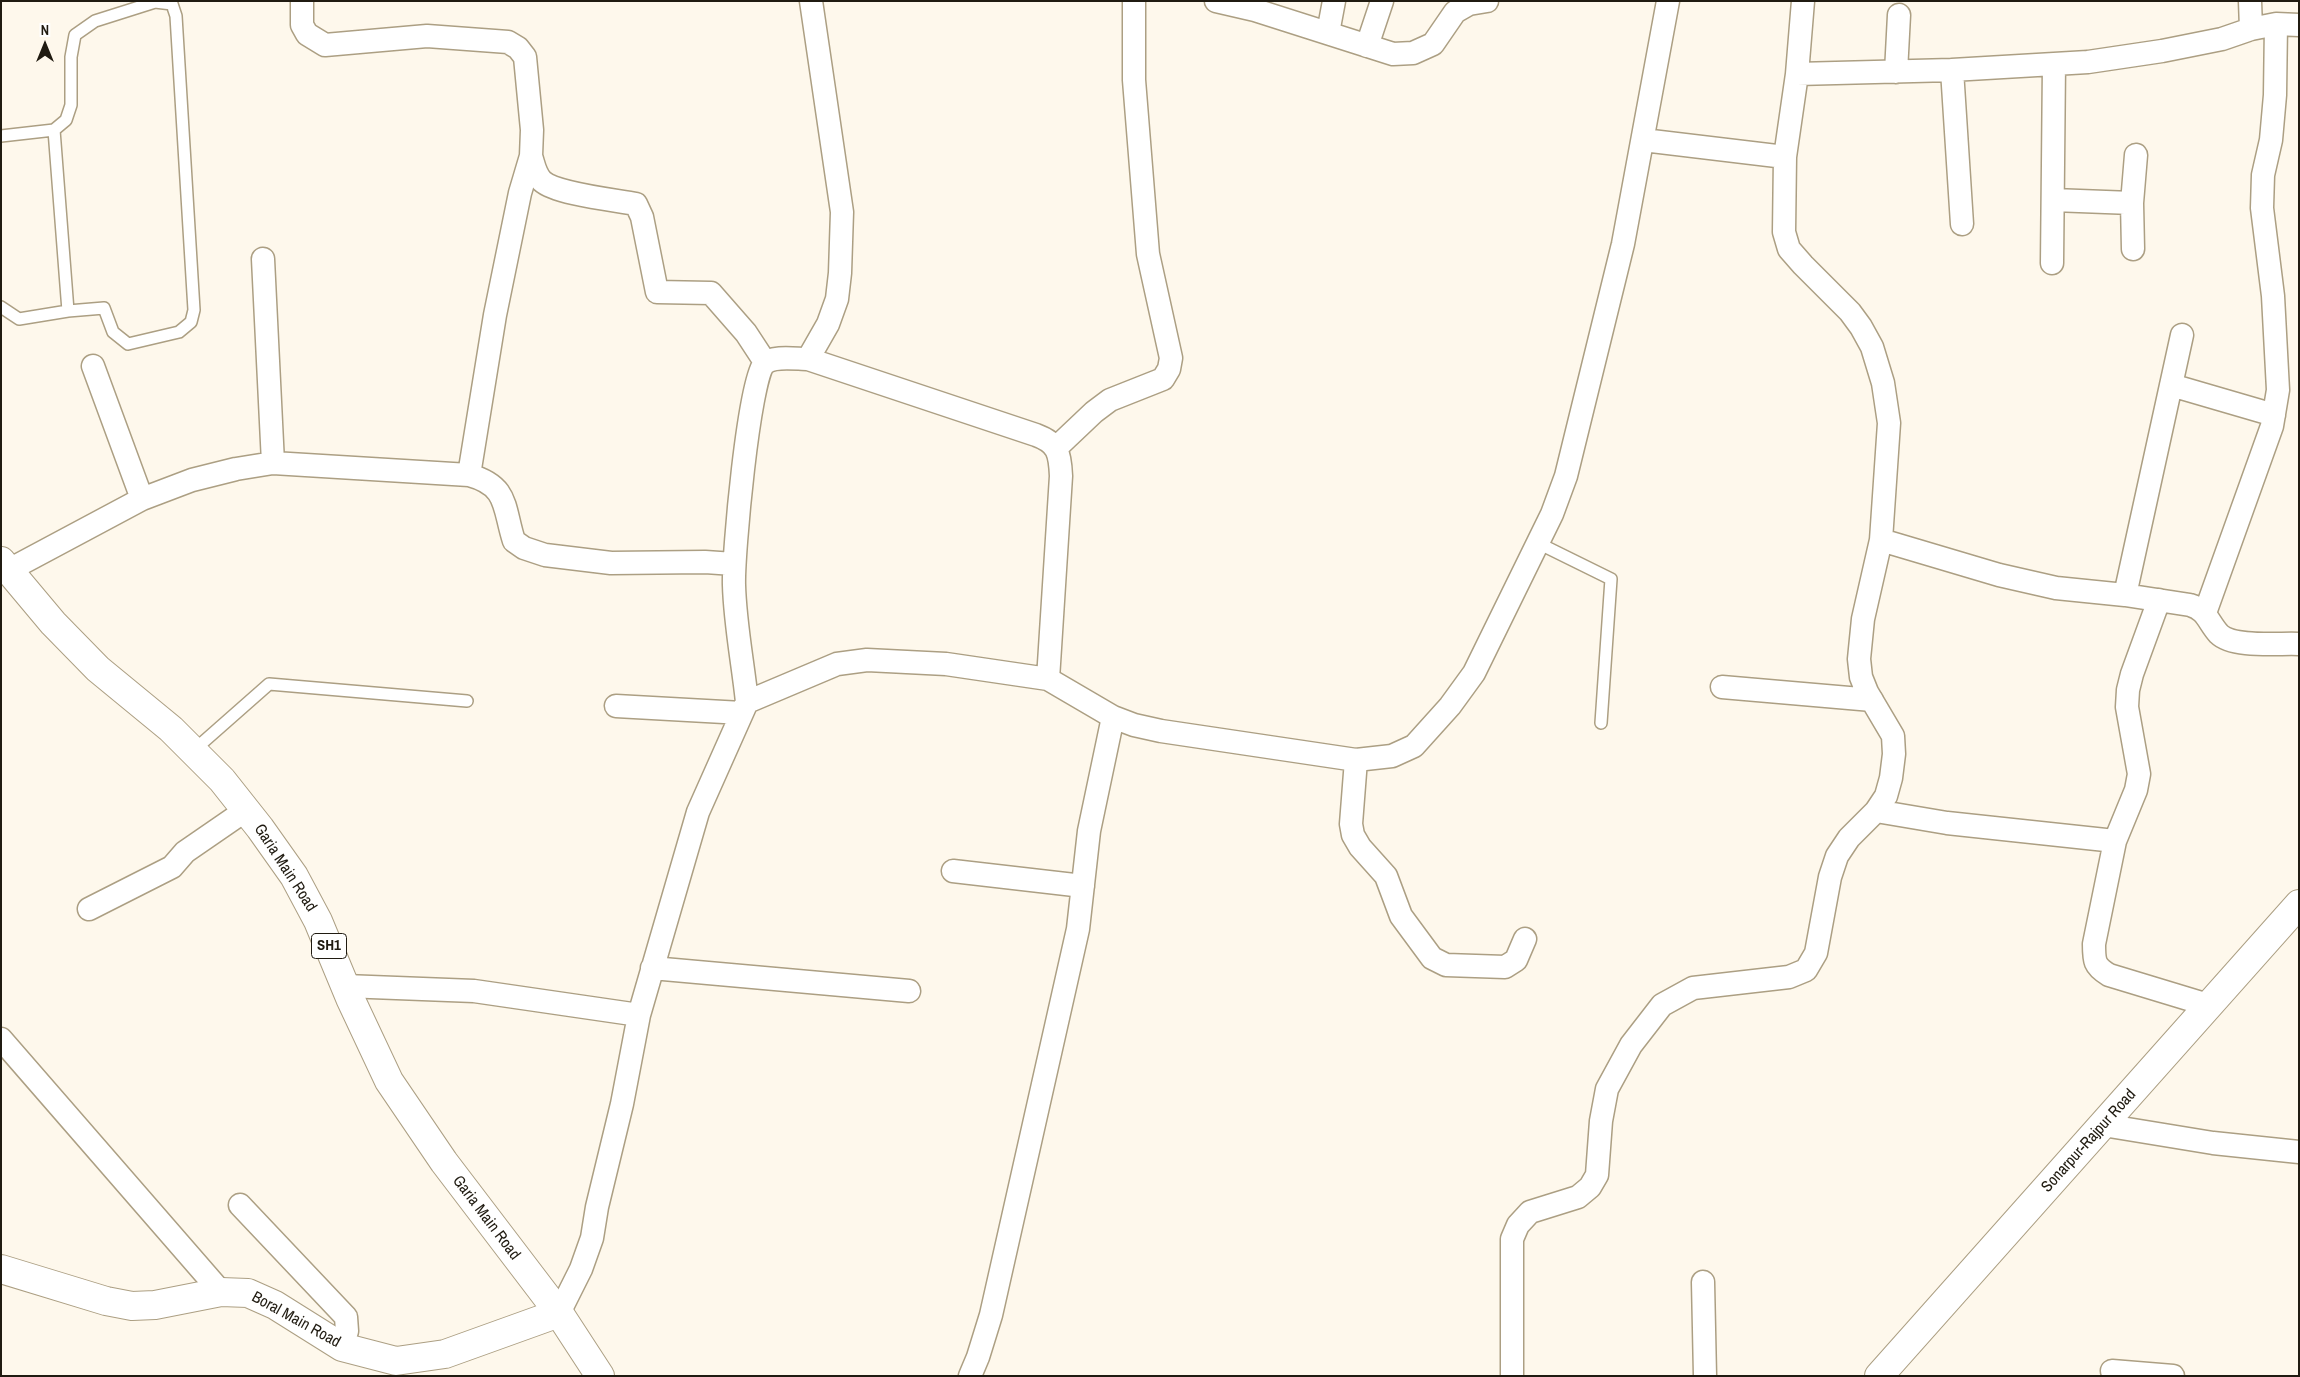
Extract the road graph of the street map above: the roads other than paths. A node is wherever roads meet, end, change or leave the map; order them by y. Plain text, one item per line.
1 (302, 1) edge
2 (811, 1) edge
3 (1134, 1) edge
4 (1216, 1) edge
5 (1334, 1) edge
6 (1382, 1) edge
7 (1486, 1) edge
8 (1668, 1) edge
9 (1804, 1) edge
10 (2250, 1) edge
11 (1900, 15) dead end
12 (2276, 24) junction
13 (2299, 25) edge
14 (2251, 29) junction
15 (1328, 32) junction
16 (1366, 46) junction
17 (2054, 64) junction
18 (1952, 70) junction
19 (1896, 72) junction
20 (1797, 74) junction
21 (54, 130) junction
22 (1, 136) edge
23 (1643, 140) junction
24 (2136, 155) dead end
25 (531, 156) junction
26 (1785, 157) junction
27 (2053, 200) junction
28 (2132, 203) junction
29 (1962, 224) dead end
30 (2133, 249) dead end
31 (263, 259) dead end
32 (2052, 263) dead end
33 (1, 307) edge
34 (68, 312) junction
35 (2182, 335) dead end
36 (808, 359) junction
37 (765, 362) junction
38 (93, 366) dead end
39 (2171, 385) junction
40 (2274, 415) junction
41 (1056, 448) junction
42 (273, 463) junction
43 (469, 475) junction
44 (142, 499) junction
45 (1881, 540) junction
46 (1538, 543) junction
47 (734, 564) junction
48 (5, 565) edge
49 (2125, 595) junction
50 (2159, 600) junction
51 (2206, 613) junction
52 (2299, 644) edge
53 (1048, 679) junction
54 (1722, 687) dead end
55 (1872, 700) junction
56 (467, 701) dead end
57 (616, 706) dead end
58 (744, 707) junction
59 (1113, 717) junction
60 (1601, 723) dead end
61 (193, 751) junction
62 (1356, 760) junction
63 (246, 810) junction
64 (1876, 811) junction
65 (2115, 840) junction
66 (953, 871) dead end
67 (1083, 886) junction
68 (2299, 904) edge
69 (89, 909) dead end
70 (1525, 939) dead end
71 (652, 968) junction
72 (345, 986) junction
73 (909, 991) dead end
74 (2208, 1005) junction
75 (639, 1015) junction
76 (1, 1039) edge
77 (2104, 1125) junction
78 (2299, 1152) edge
79 (240, 1205) dead end
80 (1, 1269) edge
81 (1703, 1282) dead end
82 (221, 1292) junction
83 (559, 1313) junction
84 (342, 1347) junction
85 (2112, 1370) dead end
86 (600, 1376) edge
87 (970, 1376) edge
88 (1512, 1376) edge
89 (1705, 1376) edge
90 (1879, 1376) edge
91 (2173, 1376) edge

1 - 25 street
2 - 36 street
3 - 41 street
4 - 15 street
5 - 15 street
6 - 16 street
7 - 16 street
8 - 23 street
9 - 20 street
10 - 14 street
11 - 19 street
12 - 13 street
12 - 14 street
12 - 40 street
14 - 17 street
15 - 16 street
17 - 18 street
17 - 27 street
18 - 19 street
18 - 29 street
19 - 20 street
20 - 26 street
21 - 22 lane
21 - 34 lane
21 - 34 lane
23 - 26 street
23 - 46 street
24 - 28 street
25 - 37 street
25 - 43 street
26 - 45 street
27 - 28 street
27 - 32 street
28 - 30 street
31 - 42 street
33 - 34 lane
35 - 39 street
36 - 37 street
36 - 41 street
37 - 47 street
38 - 44 street
39 - 40 street
39 - 49 street
40 - 51 street
41 - 53 street
42 - 43 street
42 - 44 street
43 - 47 street
44 - 48 street
45 - 49 street
45 - 55 street
46 - 60 lane
46 - 62 street
47 - 58 street
48 - 61 main road, Garia Main Road / SH1
49 - 50 street
50 - 51 street
50 - 65 street
51 - 52 street
53 - 58 street
53 - 59 street
54 - 55 street
55 - 64 street
56 - 61 lane
57 - 58 street
58 - 71 street
59 - 62 street
59 - 67 street
61 - 63 main road, Garia Main Road / SH1
62 - 70 street
63 - 69 street
63 - 72 main road, Garia Main Road / SH1
64 - 65 street
64 - 88 street
65 - 74 street
66 - 67 street
67 - 87 street
68 - 74 main road, Sonarpur-Rajpur Road
71 - 73 street
71 - 75 street
72 - 75 street
72 - 83 main road, Garia Main Road / SH1
74 - 77 main road, Sonarpur-Rajpur Road
75 - 83 street
76 - 82 street
77 - 78 street
77 - 90 main road, Sonarpur-Rajpur Road
79 - 84 street
80 - 82 main road, Boral Main Road
81 - 89 street
82 - 84 main road, Boral Main Road
83 - 84 main road, Boral Main Road
83 - 86 main road, Garia Main Road / SH1
85 - 91 street

